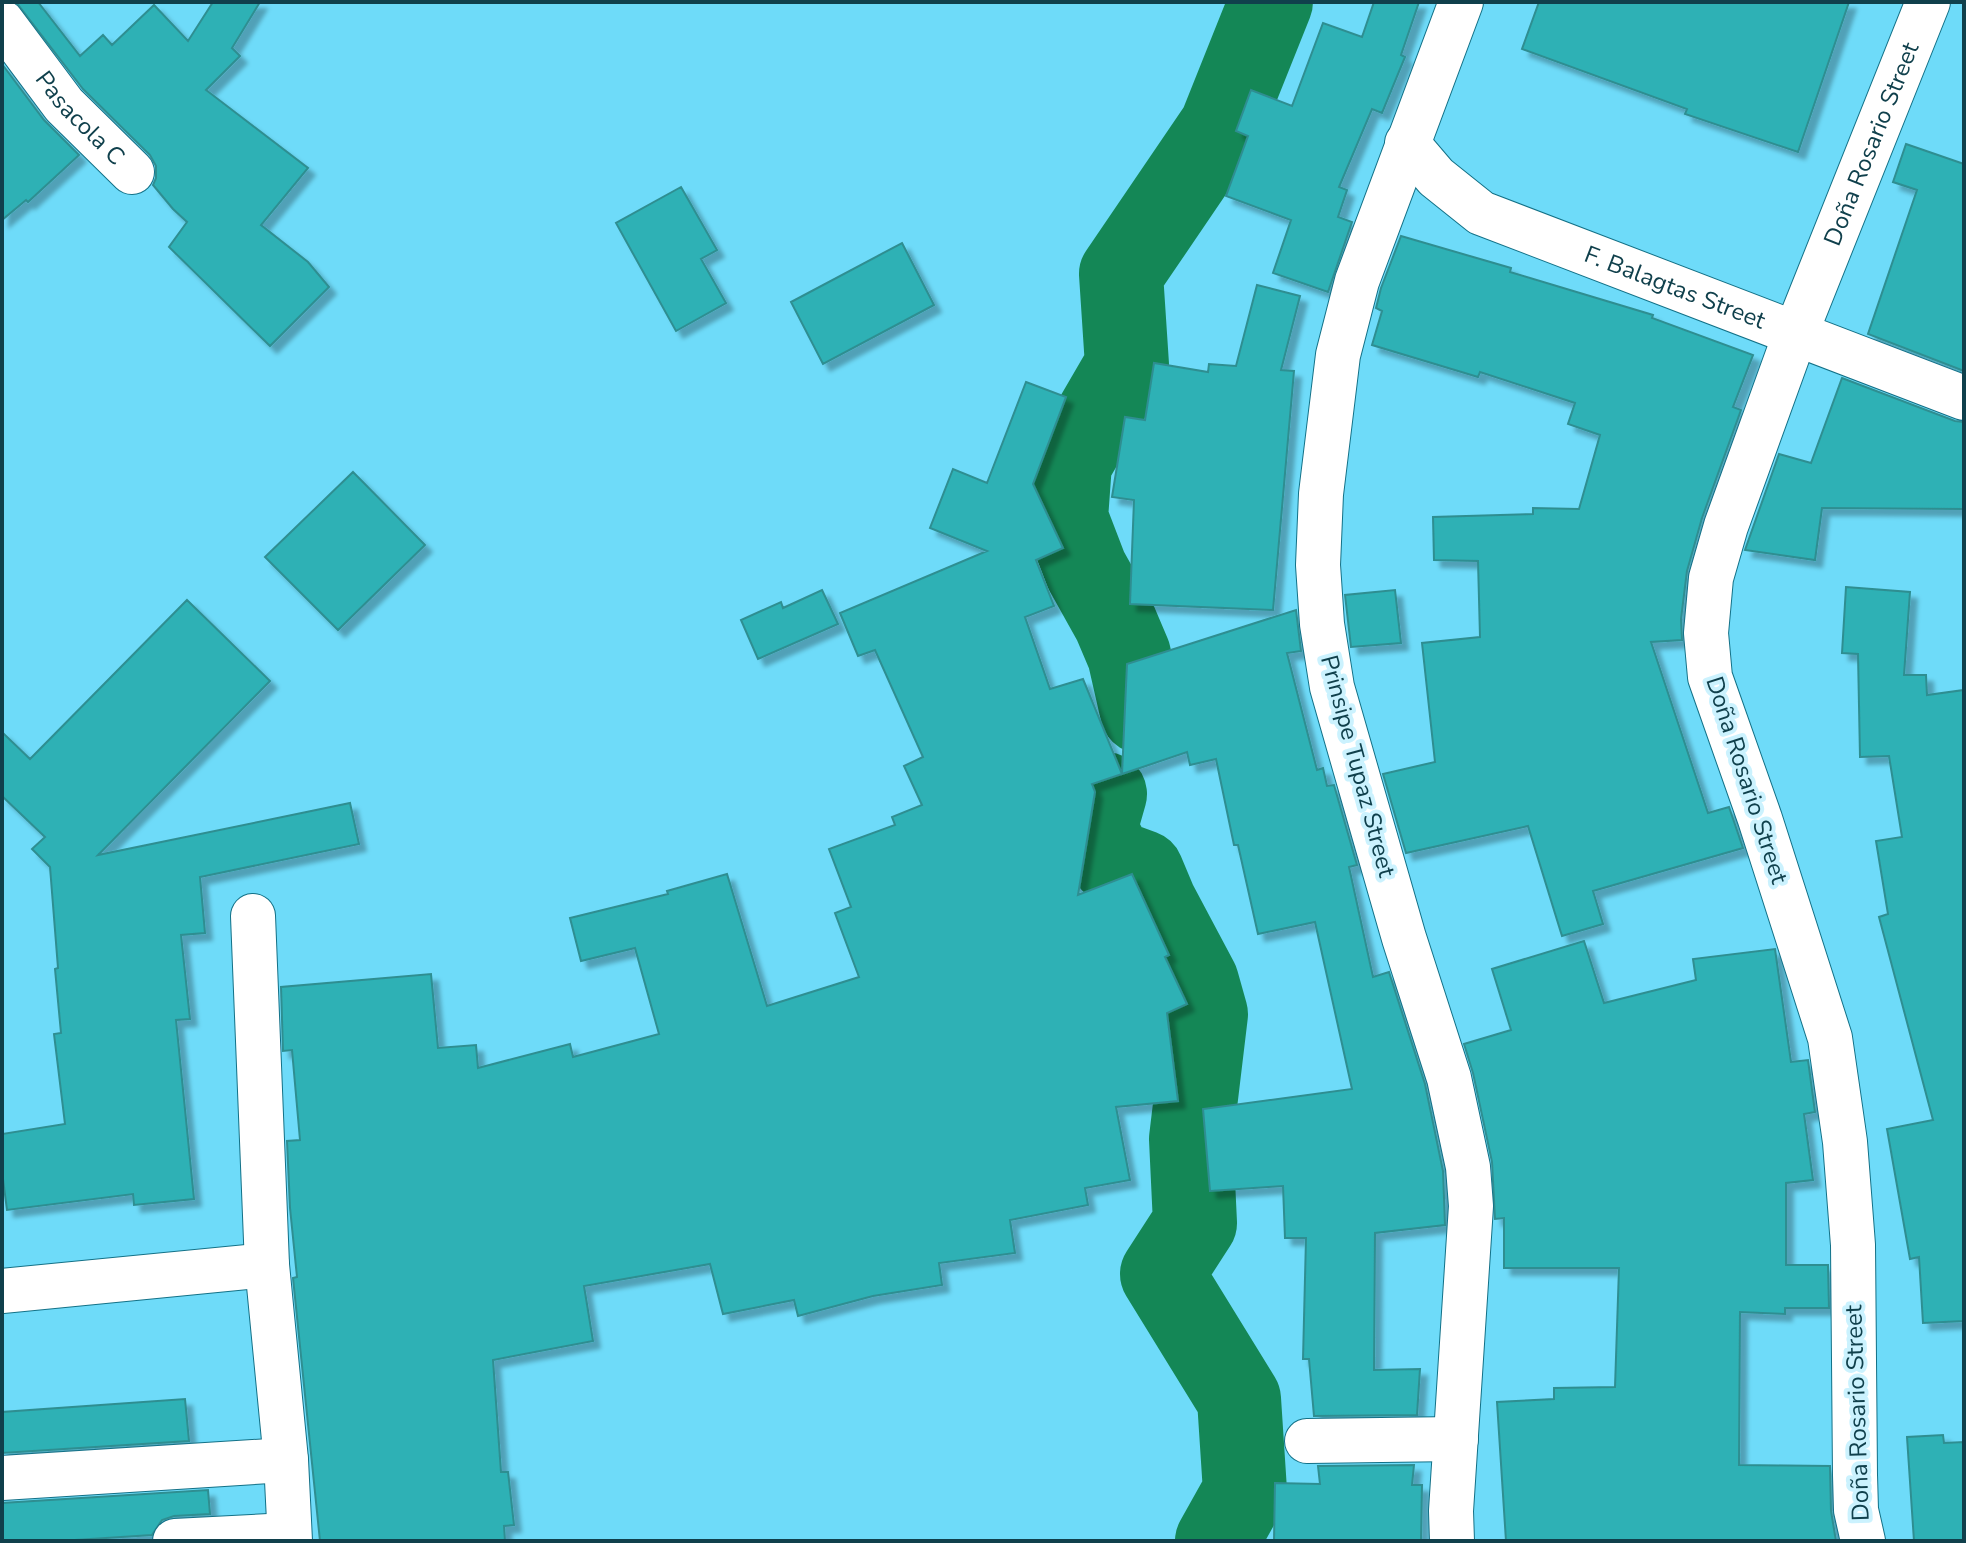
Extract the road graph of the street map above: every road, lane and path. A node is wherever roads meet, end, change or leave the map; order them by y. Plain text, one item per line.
1 (1461, 2) edge
2 (1928, 2) edge
3 (2, 22) edge
4 (1407, 143) junction
5 (132, 172) dead end
6 (1795, 335) junction
7 (1964, 398) edge
8 (253, 916) dead end
9 (267, 1265) junction
10 (2, 1291) edge
11 (1456, 1439) junction
12 (1307, 1441) dead end
13 (286, 1460) junction
14 (2, 1478) edge
15 (289, 1538) edge
16 (175, 1541) edge
17 (1452, 1541) edge
18 (1863, 1541) edge

1 - 4 street, Prinsipe Tupaz Street
2 - 6 street, Doña Rosario Street
3 - 5 street, Pasacola C
4 - 6 street, F. Balagtas Street
4 - 11 street, Prinsipe Tupaz Street
6 - 7 street, F. Balagtas Street
6 - 18 street, Doña Rosario Street
8 - 9 street
9 - 10 street
9 - 13 street
11 - 12 street
11 - 17 street, Prinsipe Tupaz Street
13 - 14 street
13 - 15 street
15 - 16 street

